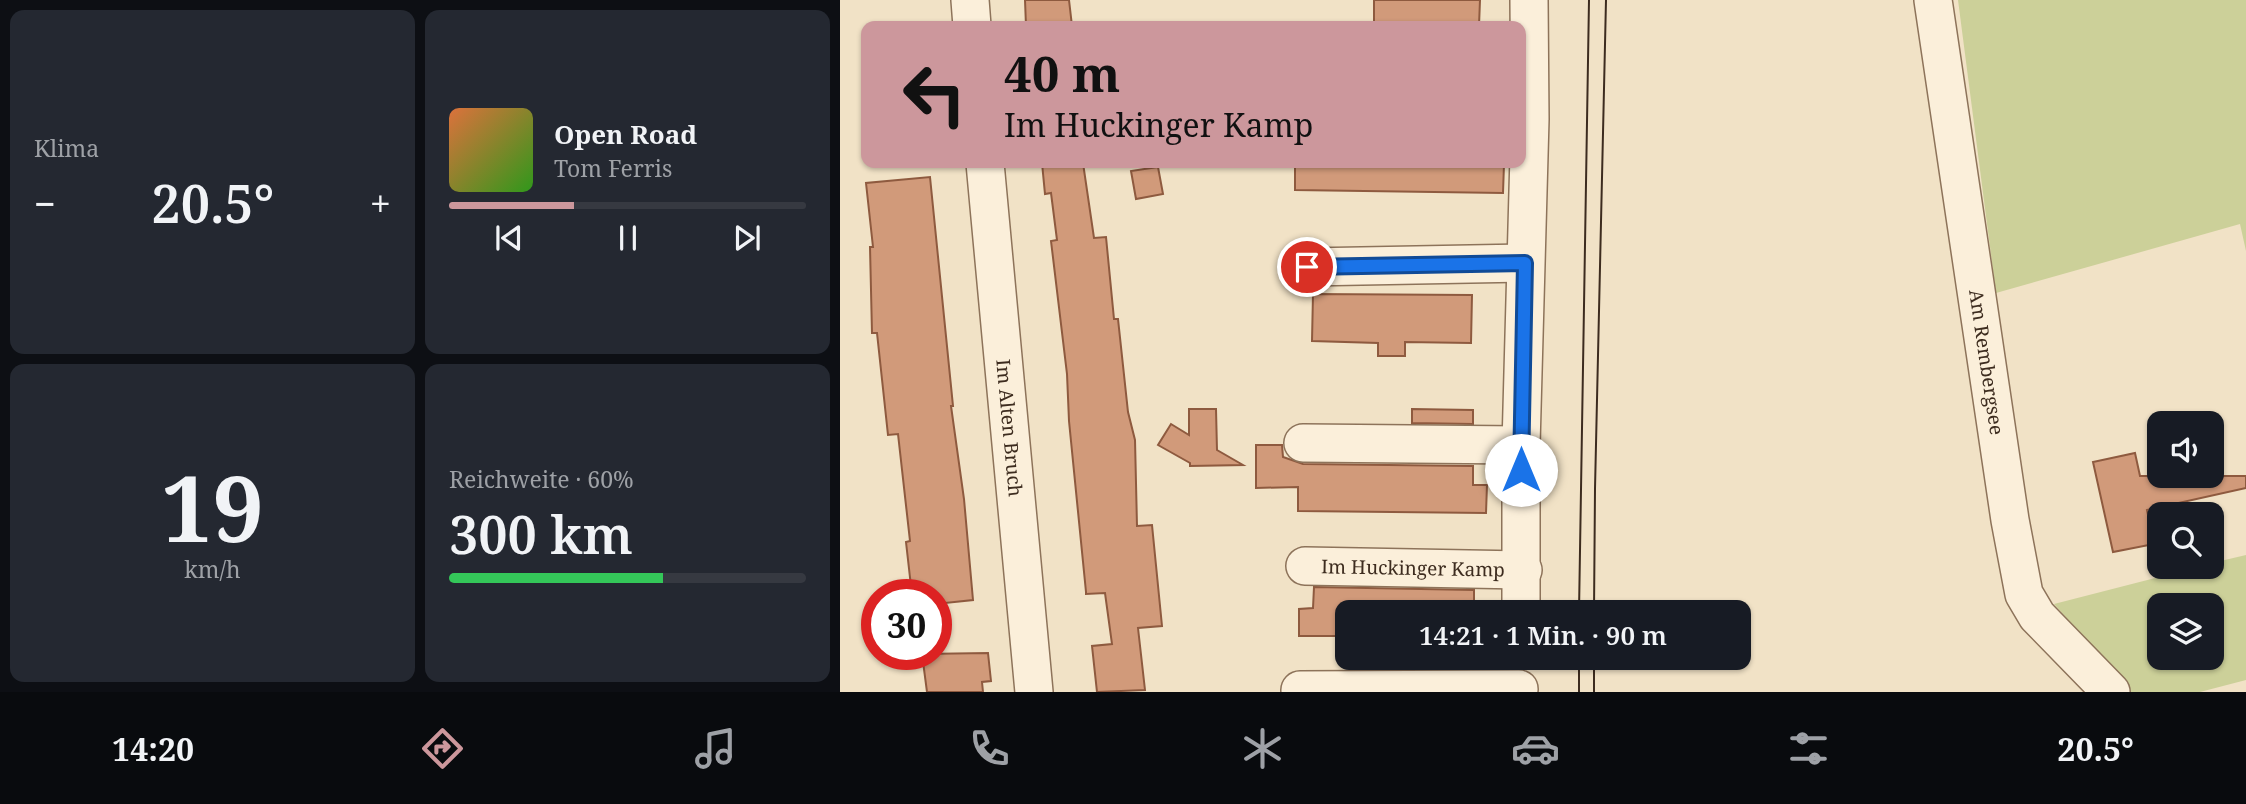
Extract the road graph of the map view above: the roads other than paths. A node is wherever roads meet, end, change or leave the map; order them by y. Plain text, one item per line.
1 (970, 0) edge
2 (1530, 0) edge
3 (1933, 0) edge
4 (972, 21) edge
5 (1526, 95) edge
6 (985, 168) edge
7 (1525, 168) edge
8 (1525, 263) junction
9 (1307, 267) dead end
10 (1303, 443) dead end
11 (1521, 445) junction
12 (1306, 566) dead end
13 (1523, 570) junction
14 (1522, 600) edge
15 (1519, 680) edge
16 (1300, 690) edge
17 (1034, 692) edge
18 (2111, 692) edge

1 - 4 street
2 - 5 street, Im Huckinger Kamp
3 - 18 street, Am Rembergsee
6 - 17 street, Im Alten Bruch
7 - 8 street, Im Huckinger Kamp
8 - 9 street
8 - 11 street, Im Huckinger Kamp
10 - 11 street
11 - 13 street, Im Huckinger Kamp
12 - 13 street, Im Huckinger Kamp
13 - 14 street, Im Huckinger Kamp
15 - 16 street

